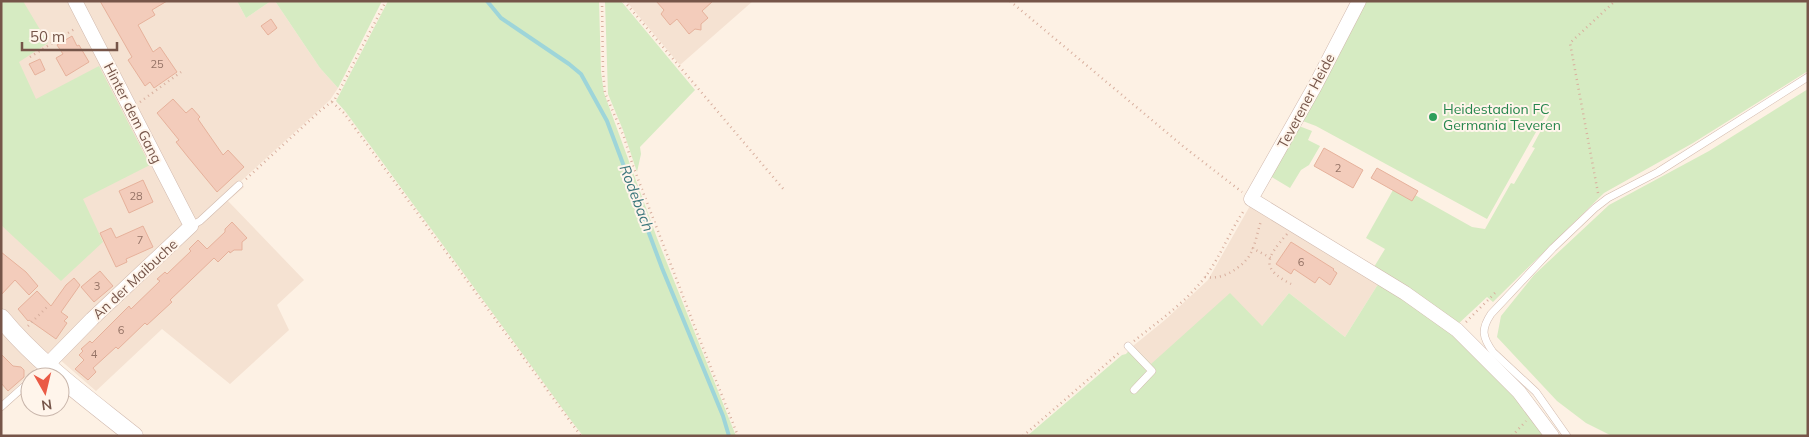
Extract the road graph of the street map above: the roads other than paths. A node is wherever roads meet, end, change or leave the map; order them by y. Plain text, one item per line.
1 (75, 1) edge
2 (1358, 1) edge
3 (1808, 77) edge
4 (239, 185) road end
5 (191, 226) junction
6 (1, 318) edge
7 (1128, 346) road end
8 (38, 367) edge
9 (45, 367) edge
10 (20, 389) edge
11 (1134, 390) dead end
12 (70, 391) edge
13 (3, 402) edge
14 (134, 436) edge
15 (1552, 436) edge
16 (1567, 436) edge

1 - 5 street, Hinter dem Gang
2 - 15 street, Teverener Heide
3 - 16 lane
4 - 5 lane, An der Maibuche
5 - 9 street, An der Maibuche
6 - 8 street
7 - 11 lane
10 - 13 lane
12 - 14 street

